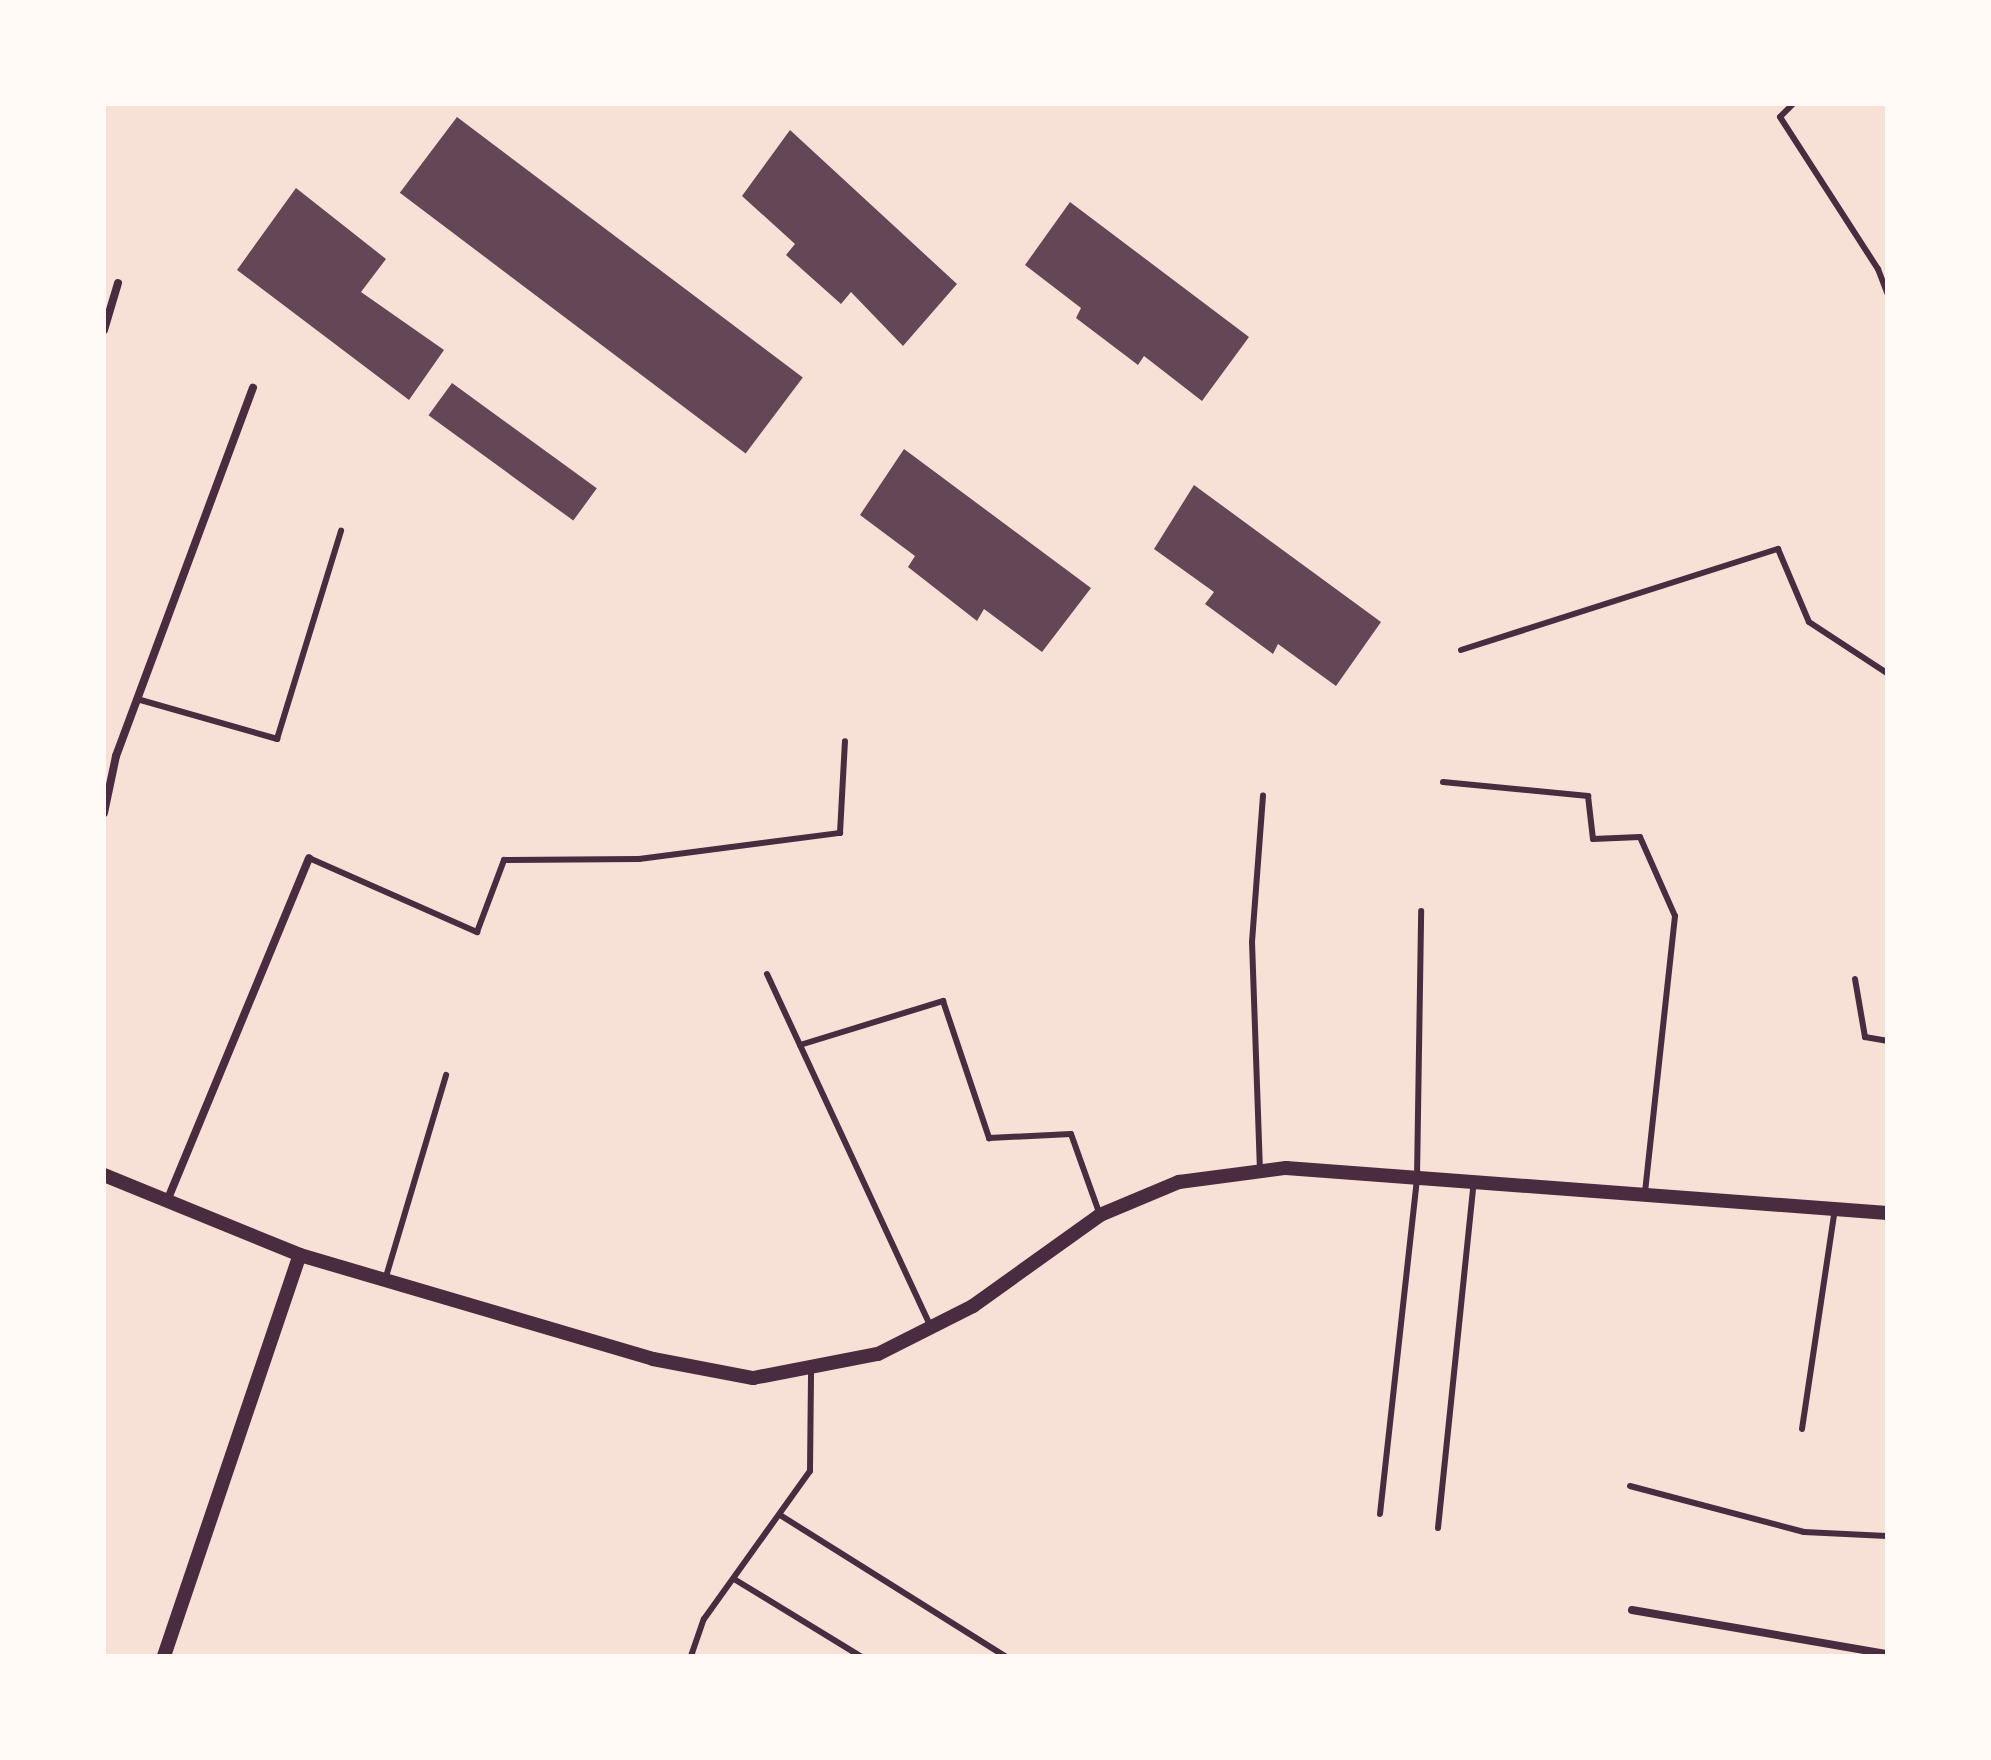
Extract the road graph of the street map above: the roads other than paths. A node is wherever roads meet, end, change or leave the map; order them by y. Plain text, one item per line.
1 (1793, 104) edge
2 (118, 283) dead end
3 (1887, 293) edge
4 (104, 330) edge
5 (253, 388) dead end
6 (341, 531) dead end
7 (1461, 650) dead end
8 (1887, 673) edge
9 (137, 699) junction
10 (845, 741) dead end
11 (1443, 782) dead end
12 (1263, 795) dead end
13 (104, 813) edge
14 (309, 858) joint
15 (1421, 911) dead end
16 (767, 974) dead end
17 (1855, 979) dead end
18 (1887, 1041) edge
19 (800, 1045) junction
20 (446, 1075) dead end
21 (1260, 1171) junction
22 (104, 1175) edge
23 (1417, 1177) junction
24 (1474, 1182) junction
25 (1645, 1194) junction
26 (167, 1201) junction
27 (1835, 1209) junction
28 (1887, 1213) edge
29 (1100, 1215) junction
30 (300, 1255) junction
31 (385, 1280) junction
32 (931, 1327) junction
33 (811, 1367) junction
34 (1802, 1429) dead end
35 (1630, 1486) dead end
36 (1380, 1514) dead end
37 (780, 1515) junction
38 (1438, 1528) dead end
39 (1887, 1536) edge
40 (734, 1579) junction
41 (1632, 1610) dead end
42 (1887, 1654) edge
43 (164, 1656) edge
44 (691, 1656) edge
45 (860, 1656) edge
46 (1005, 1656) edge

1 - 3 lane
2 - 4 street
5 - 9 street
6 - 9 lane
7 - 8 lane
9 - 13 street
10 - 14 lane
11 - 25 lane
12 - 21 lane
14 - 26 street
15 - 23 lane
16 - 19 lane
17 - 18 lane
19 - 29 lane
19 - 32 lane
20 - 31 lane
21 - 23 street
21 - 29 street
22 - 26 street
23 - 24 street
23 - 36 lane
24 - 25 street
24 - 38 lane
25 - 27 street
26 - 30 street
27 - 28 street
27 - 34 lane
29 - 32 street
30 - 31 street
30 - 43 street
31 - 33 street
32 - 33 street
33 - 37 lane
35 - 39 lane
37 - 40 lane
37 - 46 lane
40 - 44 lane
40 - 45 lane
41 - 42 street

